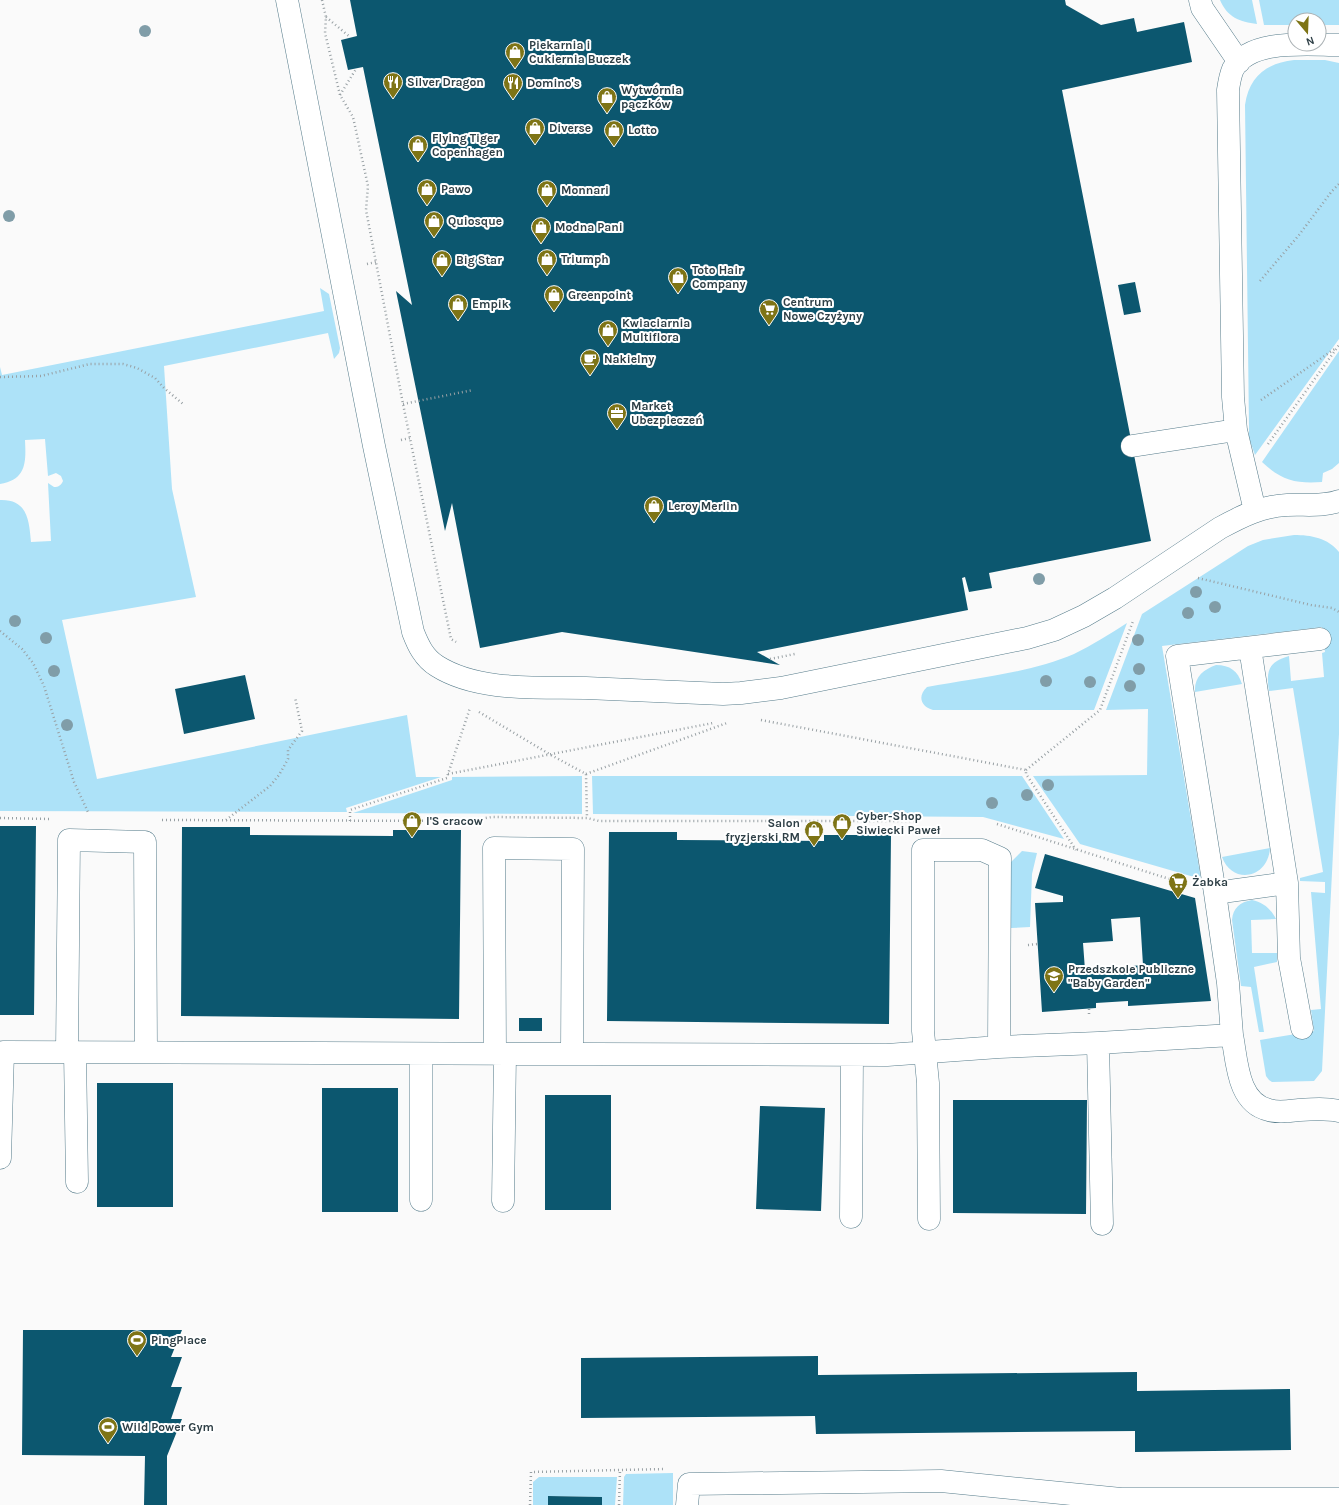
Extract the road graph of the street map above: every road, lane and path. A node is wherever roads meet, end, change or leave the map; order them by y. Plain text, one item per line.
1 (287, 0) edge
2 (322, 0) edge
3 (1200, 0) edge
4 (326, 17) junction
5 (350, 37) dead end
6 (1339, 45) edge
7 (1239, 62) junction
8 (356, 69) dead end
9 (340, 95) junction
10 (1339, 184) edge
11 (1232, 313) junction
12 (1338, 346) edge
13 (0, 378) edge
14 (473, 390) dead end
15 (183, 404) dead end
16 (403, 404) junction
17 (1235, 425) junction
18 (1132, 446) dead end
19 (1266, 448) dead end
20 (1336, 505) edge
21 (1255, 511) junction
22 (1197, 577) dead end
23 (1339, 612) edge
24 (1135, 615) dead end
25 (0, 631) edge
26 (1320, 639) dead end
27 (462, 647) dead end
28 (1250, 648) junction
29 (799, 654) dead end
30 (768, 659) dead end
31 (295, 697) dead end
32 (471, 707) dead end
33 (477, 711) dead end
34 (760, 720) dead end
35 (551, 755) junction
36 (1026, 770) junction
37 (448, 774) junction
38 (586, 774) junction
39 (89, 813) dead end
40 (0, 818) edge
41 (587, 818) junction
42 (54, 819) dead end
43 (155, 820) dead end
44 (226, 820) junction
45 (350, 821) junction
46 (922, 821) dead end
47 (992, 823) dead end
48 (1077, 850) junction
49 (1287, 883) junction
50 (1188, 885) dead end
51 (1215, 893) junction
52 (1302, 1028) dead end
53 (1232, 1035) junction
54 (1098, 1043) junction
55 (999, 1047) junction
56 (71, 1052) junction
57 (146, 1052) junction
58 (421, 1054) junction
59 (500, 1054) junction
60 (572, 1054) junction
61 (925, 1054) junction
62 (852, 1055) junction
63 (1336, 1107) edge
64 (0, 1158) edge
65 (77, 1182) dead end
66 (421, 1200) dead end
67 (503, 1201) dead end
68 (851, 1217) dead end
69 (929, 1219) dead end
70 (1102, 1224) dead end
71 (620, 1470) dead end
72 (531, 1472) dead end
73 (1339, 1499) edge
74 (530, 1505) edge
75 (619, 1505) edge
76 (687, 1505) edge

1 - 21 street
2 - 4 path
3 - 7 street
4 - 5 path
4 - 9 path
6 - 7 street
7 - 11 street
8 - 9 path
9 - 16 path
10 - 11 path
11 - 17 street
12 - 17 path
12 - 19 path
13 - 15 path
14 - 16 path
16 - 27 path
17 - 18 street
17 - 21 street
20 - 21 street
22 - 23 path
24 - 36 path
25 - 39 path
26 - 28 street
28 - 49 street
28 - 51 street
29 - 30 path
31 - 44 path
32 - 37 path
33 - 35 path
34 - 36 path
35 - 37 path
35 - 38 path
35 - 38 path
36 - 48 path
37 - 45 path
38 - 41 path
40 - 42 path
41 - 45 path
41 - 46 path
43 - 44 path
44 - 45 path
47 - 48 path
48 - 50 path
49 - 51 street
49 - 52 street
51 - 53 street
53 - 54 street
53 - 63 street
54 - 55 street
54 - 70 street
55 - 61 street
55 - 61 street
56 - 57 street
56 - 57 street
56 - 64 street
56 - 65 street
57 - 58 street
58 - 59 street
58 - 66 street
59 - 60 street
59 - 60 street
59 - 67 street
60 - 62 street
61 - 62 street
61 - 69 street
62 - 68 street
71 - 75 path
72 - 74 path
73 - 76 street

